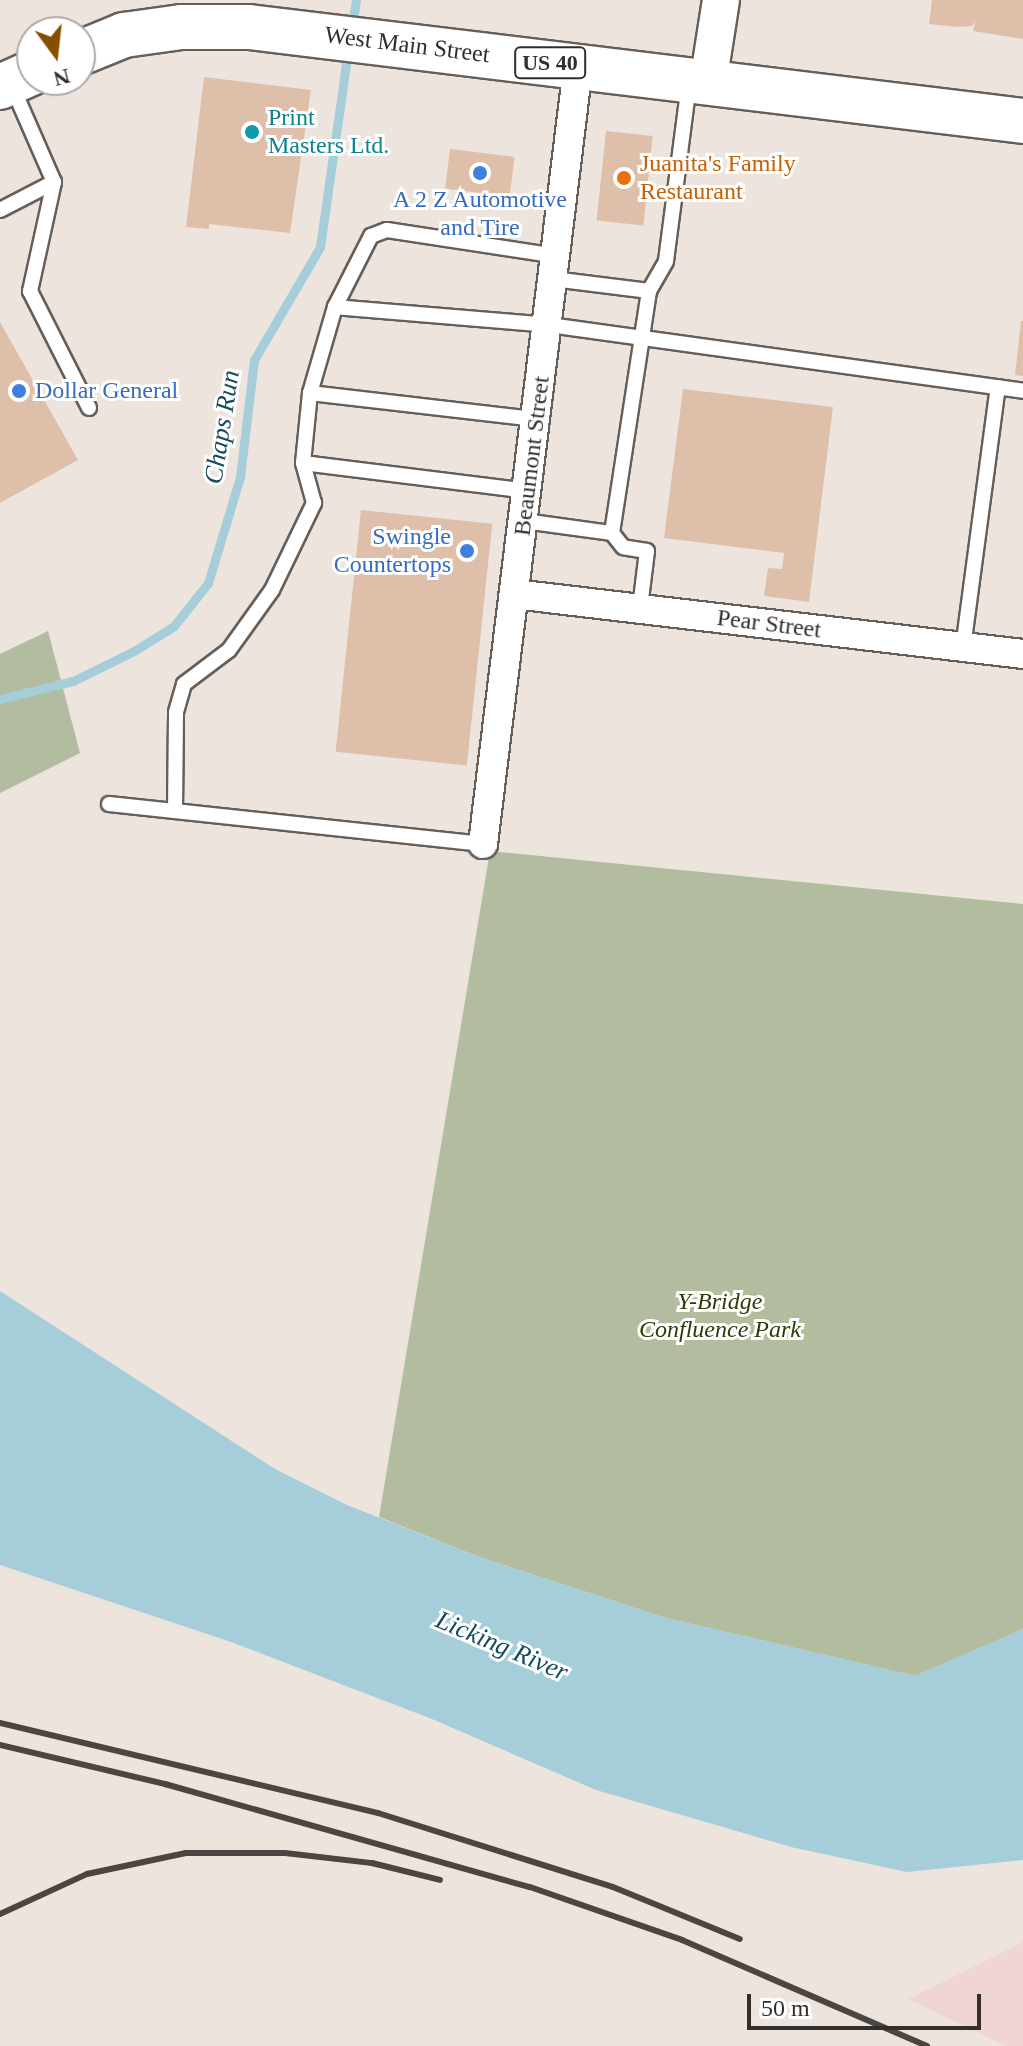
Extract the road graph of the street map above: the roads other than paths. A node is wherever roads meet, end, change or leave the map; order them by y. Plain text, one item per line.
1 (721, 0) edge
2 (250, 13) edge
3 (96, 46) edge
4 (578, 67) junction
5 (14, 80) edge
6 (699, 81) junction
7 (1023, 121) edge
8 (54, 182) junction
9 (0, 210) edge
10 (555, 267) junction
11 (649, 291) junction
12 (335, 307) junction
13 (549, 325) junction
14 (643, 337) junction
15 (998, 387) junction
16 (1023, 391) edge
17 (310, 393) junction
18 (89, 408) dead end
19 (536, 419) junction
20 (303, 463) junction
21 (528, 491) junction
22 (524, 521) junction
23 (612, 533) junction
24 (514, 594) junction
25 (640, 608) junction
26 (963, 648) junction
27 (1023, 654) edge
28 (109, 804) dead end
29 (175, 811) junction
30 (483, 844) joint

1 - 6 street
2 - 3 main road, West Main Street / US 40
2 - 4 main road, West Main Street / US 40
4 - 6 main road, West Main Street / US 40
4 - 10 street, Beaumont Street
5 - 8 lane
6 - 7 main road, West Main Street / US 40
6 - 11 lane
8 - 9 lane
8 - 18 lane
10 - 11 lane
10 - 12 lane
10 - 13 street, Beaumont Street
11 - 14 lane
12 - 13 lane
12 - 17 lane
13 - 14 lane
13 - 19 street, Beaumont Street
14 - 15 lane
14 - 23 lane
15 - 16 lane
15 - 26 lane
17 - 19 lane
17 - 20 lane
19 - 21 street, Beaumont Street
20 - 21 lane
20 - 29 lane
21 - 22 street, Beaumont Street
22 - 23 lane
22 - 24 street, Beaumont Street
23 - 25 lane
24 - 25 street, Pear Street
24 - 30 street, Beaumont Street
25 - 26 street, Pear Street
26 - 27 street, Pear Street
28 - 29 lane
29 - 30 lane

